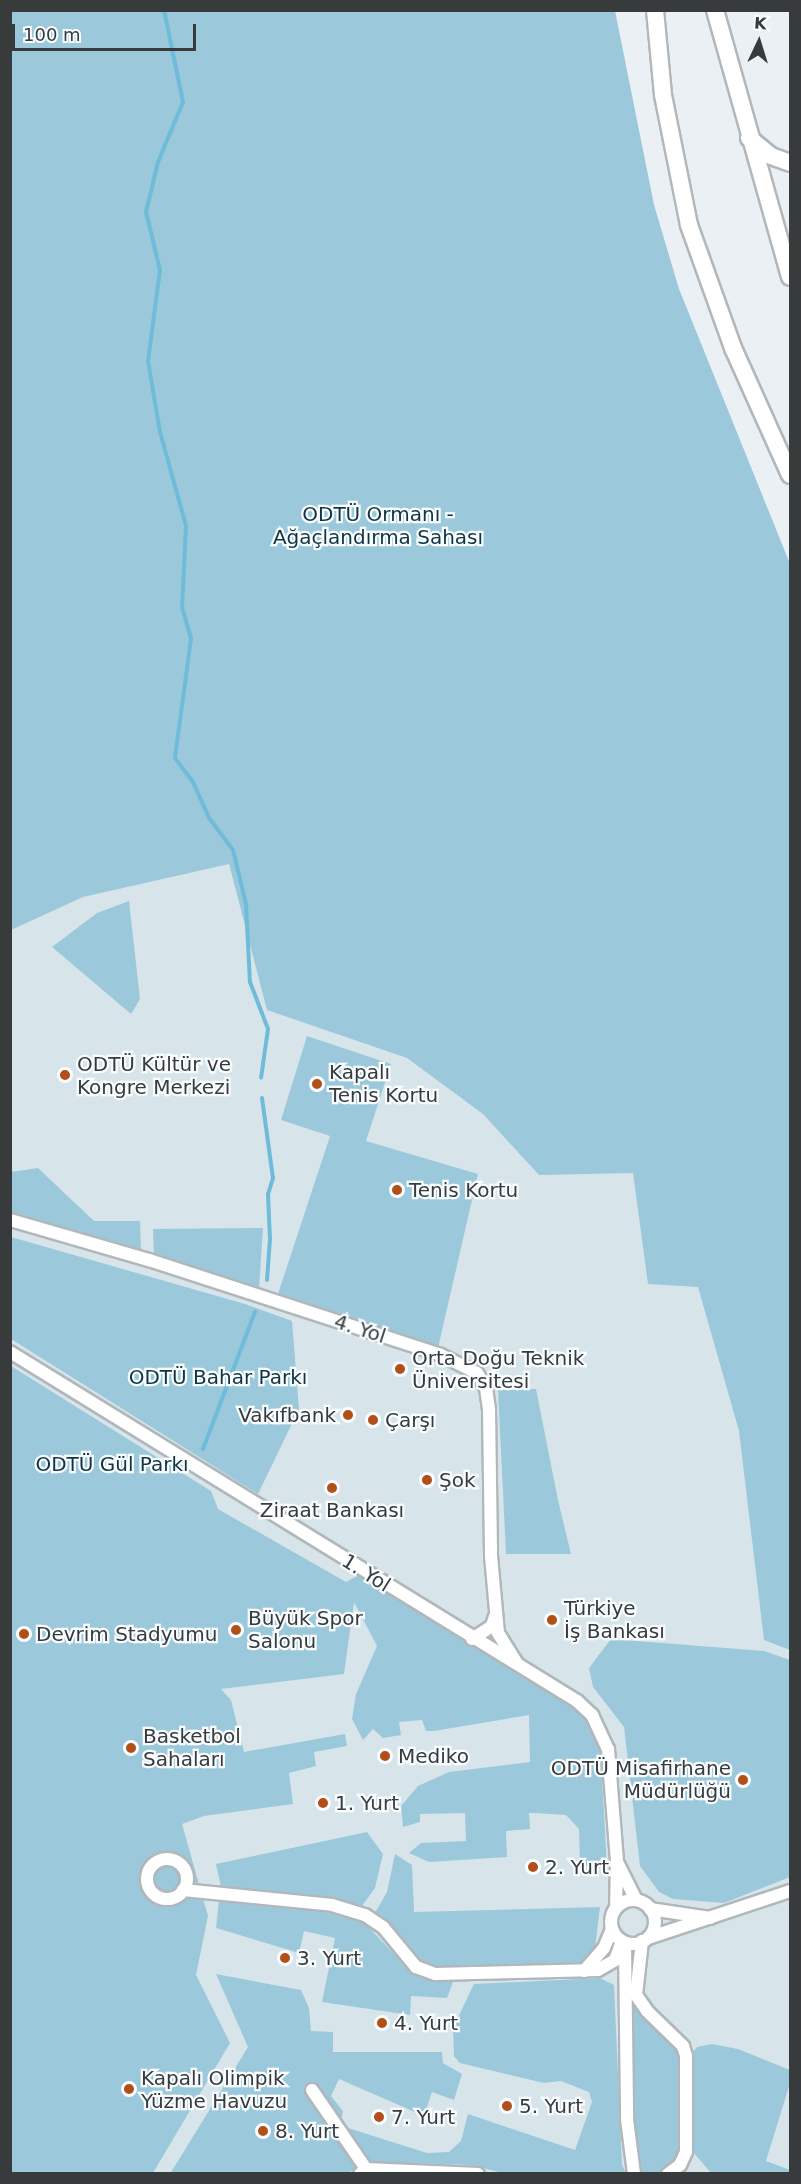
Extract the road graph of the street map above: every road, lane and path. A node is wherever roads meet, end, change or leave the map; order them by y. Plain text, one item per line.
1 (655, 10) edge
2 (715, 10) edge
3 (749, 138) junction
4 (790, 163) edge
5 (790, 246) edge
6 (790, 256) edge
7 (790, 277) edge
8 (790, 476) edge
9 (10, 1220) edge
10 (10, 1352) edge
11 (496, 1612) junction
12 (472, 1639) junction
13 (524, 1672) junction
14 (617, 1862) junction
15 (183, 1890) dead end
16 (790, 1891) edge
17 (636, 1900) junction
18 (616, 1908) junction
19 (650, 1909) junction
20 (714, 1919) junction
21 (612, 1929) junction
22 (645, 1940) junction
23 (624, 1942) junction
24 (584, 1971) junction
25 (312, 2090) dead end
26 (363, 2171) edge
27 (478, 2174) edge
28 (634, 2174) edge
29 (668, 2174) edge

1 - 8 main road
2 - 3 main road
3 - 4 main road
3 - 7 main road
5 - 6 main road
9 - 11 street, 4. Yol
10 - 12 street, 1. Yol
11 - 12 street
11 - 13 street, 4. Yol
12 - 13 street, 1. Yol
13 - 14 street, 1. Yol
14 - 17 street
14 - 18 street, 1. Yol
15 - 24 street
16 - 20 street
17 - 18 street
17 - 19 street
18 - 21 street
19 - 20 street
19 - 22 street
20 - 22 street
21 - 23 street
21 - 24 street
22 - 23 street
22 - 29 street
23 - 24 street
23 - 28 street
25 - 26 street
26 - 27 street

